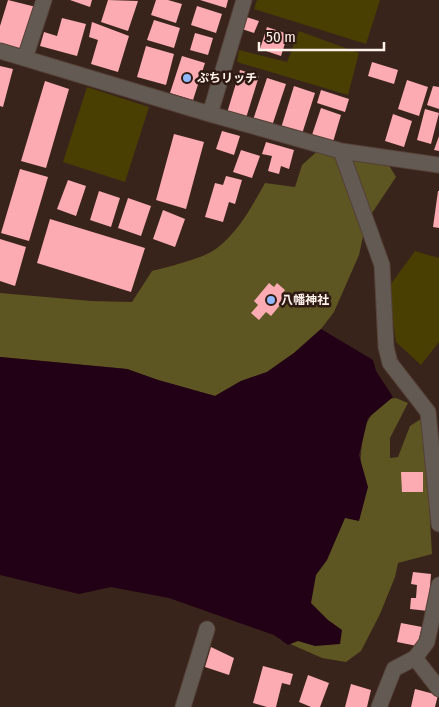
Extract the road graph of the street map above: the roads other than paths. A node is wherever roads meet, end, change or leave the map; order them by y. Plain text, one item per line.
1 (44, 0) edge
2 (244, 0) edge
3 (0, 51) edge
4 (26, 58) junction
5 (210, 114) junction
6 (341, 151) junction
7 (439, 165) edge
8 (439, 524) edge
9 (438, 595) edge
10 (207, 629) dead end
11 (415, 658) junction
12 (439, 689) edge
13 (183, 707) edge
14 (379, 707) edge

1 - 4 street
2 - 5 street
3 - 4 street
4 - 5 street
5 - 6 street
6 - 7 street
6 - 8 street
9 - 11 street
10 - 13 street
11 - 12 street
11 - 14 street

